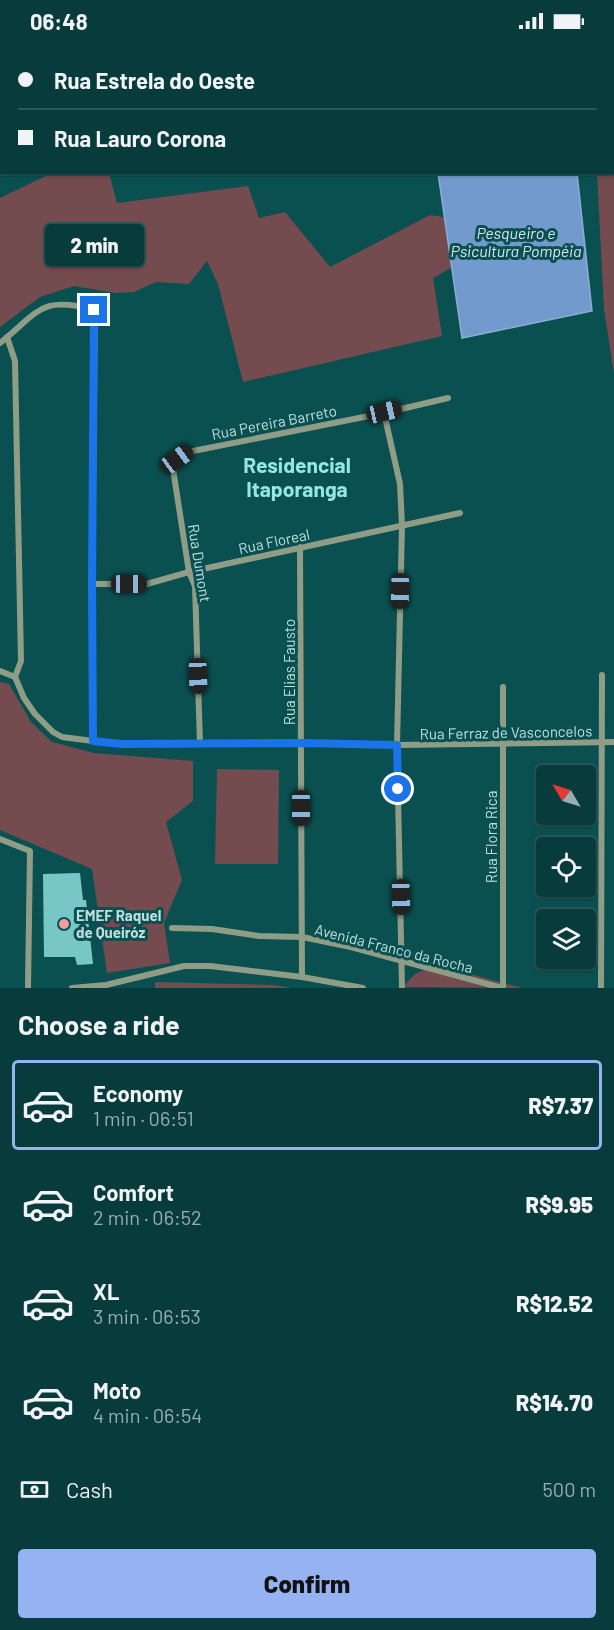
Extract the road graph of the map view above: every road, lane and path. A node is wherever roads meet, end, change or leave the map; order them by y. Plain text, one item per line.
1 (0, 138) edge
2 (0, 148) edge
3 (7, 337) junction
4 (0, 343) edge
5 (448, 398) dead end
6 (384, 412) junction
7 (177, 459) joint
8 (460, 513) dead end
9 (402, 525) junction
10 (300, 547) junction
11 (189, 572) junction
12 (92, 584) junction
13 (0, 671) edge
14 (602, 675) dead end
15 (15, 676) junction
16 (503, 687) dead end
17 (93, 741) junction
18 (502, 742) junction
19 (602, 742) junction
20 (614, 742) edge
21 (301, 743) junction
22 (200, 744) junction
23 (397, 745) junction
24 (0, 839) edge
25 (172, 928) dead end
26 (302, 937) junction
27 (402, 962) junction
28 (302, 977) junction
29 (106, 986) edge
30 (28, 988) edge
31 (72, 988) edge
32 (363, 988) edge
33 (402, 988) edge
34 (502, 988) edge
35 (601, 988) edge

1 - 2 street
3 - 4 street
3 - 12 street
3 - 15 street
5 - 6 street, Rua Pereira Barreto
6 - 7 street, Rua Pereira Barreto
6 - 9 street
7 - 11 street, Rua Dumont
8 - 9 street, Rua Floreal
9 - 10 street, Rua Floreal
9 - 23 street
10 - 11 street, Rua Floreal
10 - 21 street, Rua Elias Fausto
11 - 12 street, Rua Floreal
11 - 22 street, Rua Dumont
12 - 17 street
13 - 15 street
14 - 19 street
15 - 17 street, Rua Ferraz de Vasconcelos
16 - 18 street, Rua Flora Rica
17 - 22 street, Rua Ferraz de Vasconcelos
18 - 19 street, Rua Ferraz de Vasconcelos
18 - 23 street, Rua Ferraz de Vasconcelos
18 - 34 street, Rua Flora Rica
19 - 20 street, Rua Ferraz de Vasconcelos
19 - 35 street
21 - 22 street, Rua Ferraz de Vasconcelos
21 - 23 street, Rua Ferraz de Vasconcelos
21 - 26 street, Rua Elias Fausto
23 - 27 street
24 - 30 street
25 - 26 street, Avenida Franco da Rocha
26 - 27 street, Avenida Franco da Rocha
26 - 28 street, Rua Elias Fausto
27 - 33 street
27 - 34 street, Avenida Franco da Rocha
28 - 29 street
28 - 32 street
29 - 31 street

